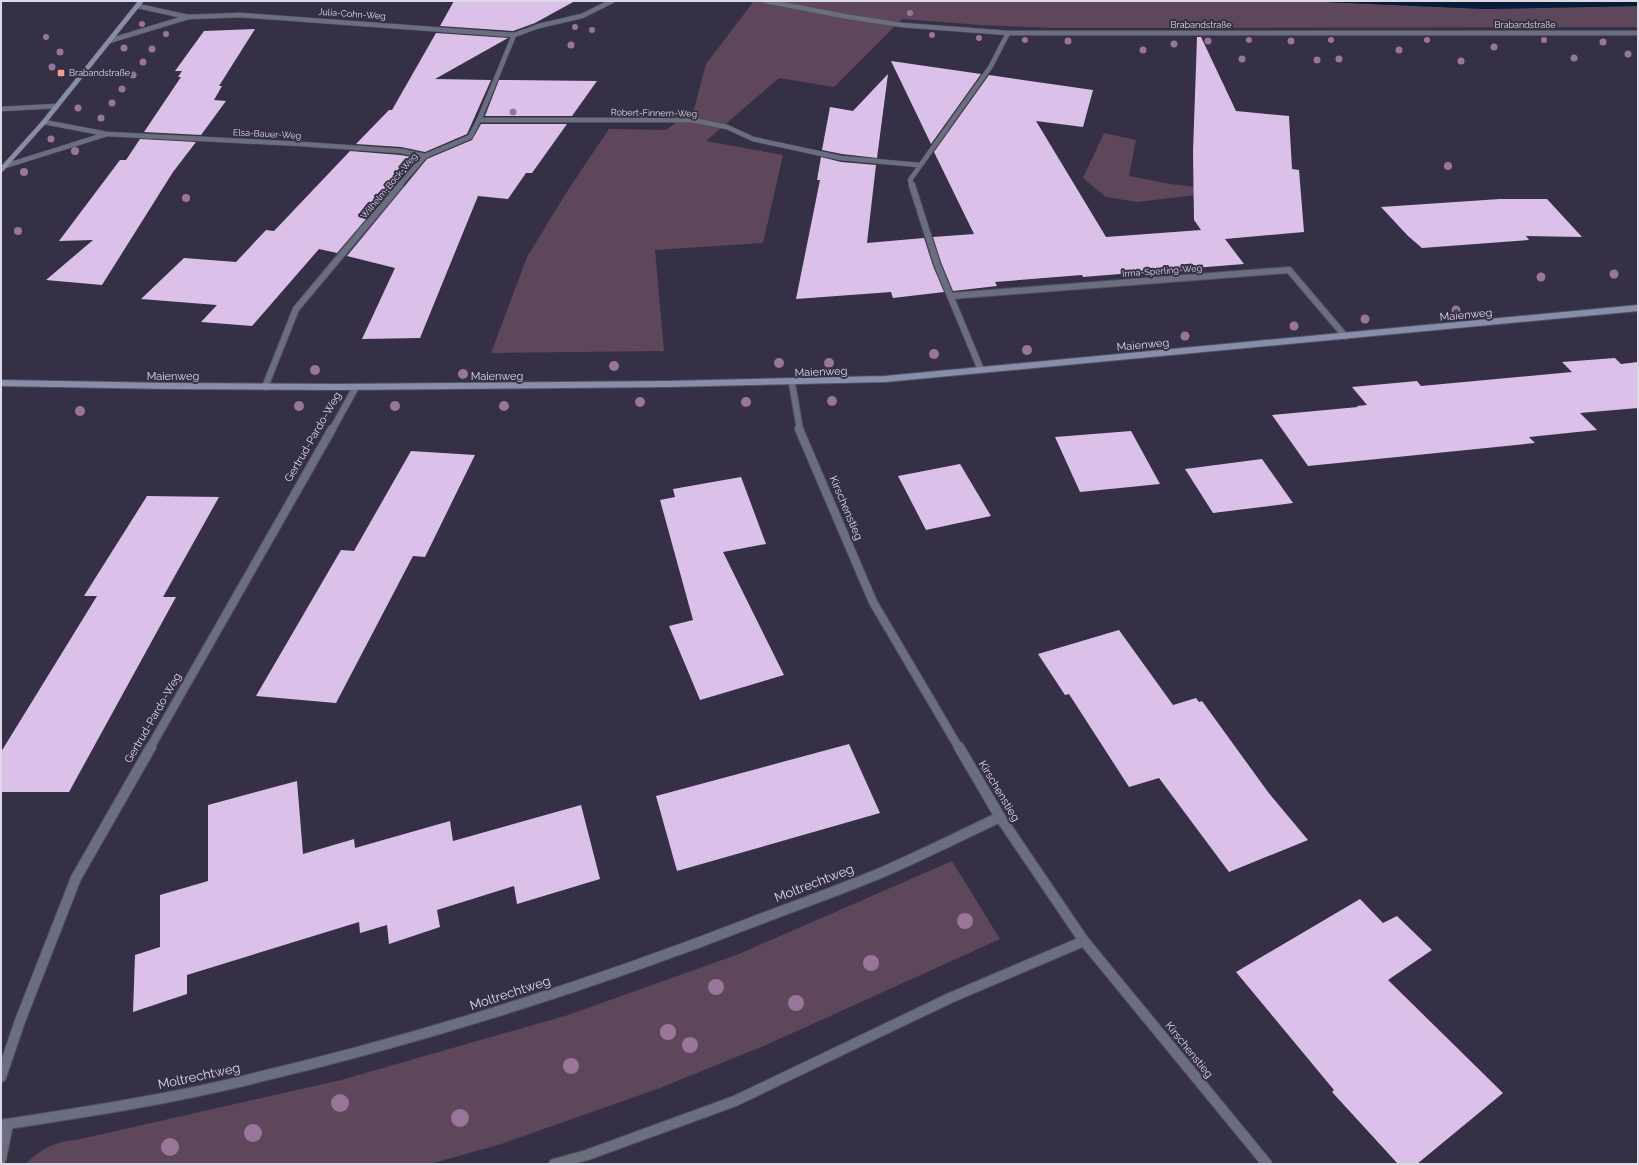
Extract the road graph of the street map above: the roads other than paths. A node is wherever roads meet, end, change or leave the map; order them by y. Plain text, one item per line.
1 (141, 1) edge
2 (612, 1) edge
3 (766, 1) edge
4 (138, 6) junction
5 (188, 18) junction
6 (1008, 33) junction
7 (1638, 33) edge
8 (514, 35) junction
9 (109, 41) junction
10 (57, 106) junction
11 (1, 108) edge
12 (479, 120) junction
13 (44, 122) junction
14 (107, 134) junction
15 (425, 156) junction
16 (919, 166) junction
17 (3, 168) edge
18 (951, 296) junction
19 (1638, 308) edge
20 (1344, 336) junction
21 (981, 370) junction
22 (1, 383) edge
23 (792, 383) junction
24 (265, 387) junction
25 (356, 387) junction
26 (1000, 817) junction
27 (1084, 941) junction
28 (1, 1077) edge
29 (4, 1125) edge
30 (1, 1159) edge
31 (554, 1164) edge
32 (1267, 1164) edge

1 - 4 street
2 - 8 street
3 - 6 street, Brabandstraße
4 - 5 street, Julia-Cohn-Weg
4 - 9 street
5 - 8 street, Julia-Cohn-Weg
5 - 9 street, Julia-Cohn-Weg
6 - 7 street, Brabandstraße
6 - 16 street
8 - 12 street, Wilhelm-Bock-Weg
9 - 10 street
10 - 11 street
10 - 13 street
12 - 15 street, Wilhelm-Bock-Weg
12 - 16 street, Robert-Finnern-Weg
13 - 14 street, Elsa-Bauer-Weg
13 - 17 street
14 - 15 street, Elsa-Bauer-Weg
14 - 17 street, Elsa-Bauer-Weg
15 - 24 street, Wilhelm-Bock-Weg
16 - 18 street
18 - 20 street, Irma-Sperling-Weg
18 - 21 street
19 - 20 street, Maienweg
20 - 21 street, Maienweg
21 - 23 street, Maienweg
22 - 24 street, Maienweg
23 - 25 street, Maienweg
23 - 26 street, Kirschenstieg
24 - 25 street, Maienweg
25 - 28 street, Gertrud-Pardo-Weg
26 - 27 street, Kirschenstieg
26 - 29 street, Moltrechtweg
27 - 31 street
27 - 32 street, Kirschenstieg
29 - 30 street, Moltrechtweg

